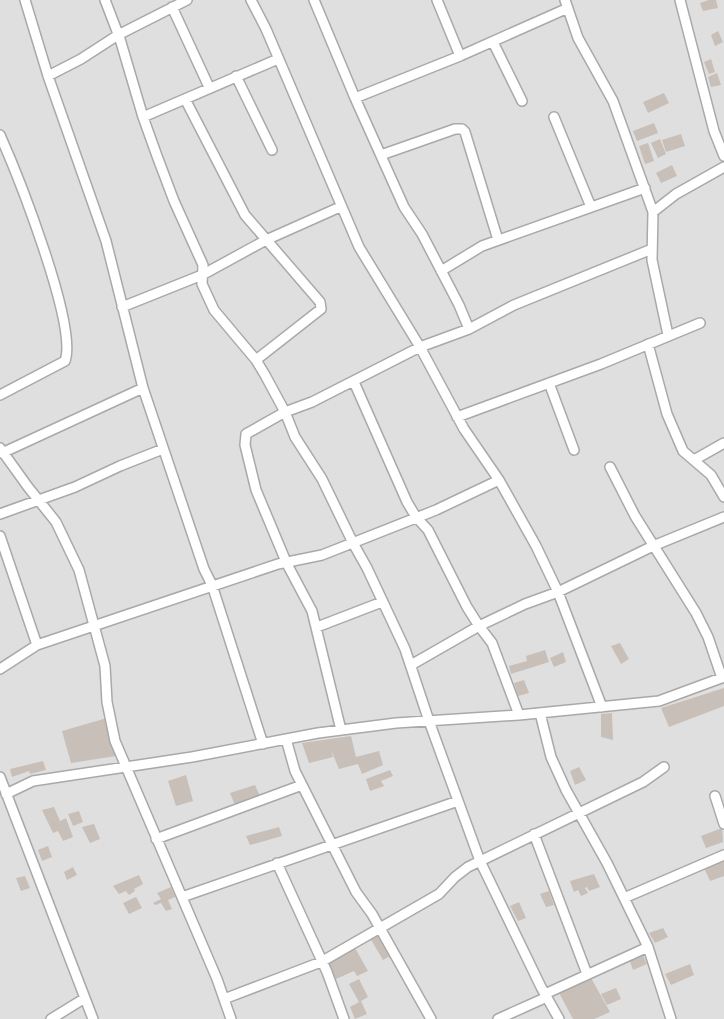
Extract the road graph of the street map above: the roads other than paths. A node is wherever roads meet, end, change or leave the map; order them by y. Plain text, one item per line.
1 (25, 0) edge
2 (105, 0) edge
3 (187, 0) edge
4 (251, 0) edge
5 (314, 0) edge
6 (437, 0) edge
7 (680, 0) edge
8 (567, 4) edge
9 (172, 7) junction
10 (118, 35) junction
11 (493, 42) junction
12 (460, 56) junction
13 (278, 59) junction
14 (48, 76) junction
15 (236, 76) junction
16 (209, 87) junction
17 (354, 98) junction
18 (185, 99) junction
19 (522, 100) dead end
20 (142, 117) junction
21 (554, 117) dead end
22 (0, 135) edge
23 (272, 150) dead end
24 (381, 155) junction
25 (724, 156) edge
26 (724, 167) edge
27 (645, 188) junction
28 (340, 207) junction
29 (591, 207) junction
30 (653, 212) junction
31 (266, 240) junction
32 (498, 240) junction
33 (652, 249) junction
34 (441, 271) junction
35 (202, 275) junction
36 (122, 307) junction
37 (700, 322) dead end
38 (469, 329) junction
39 (668, 335) junction
40 (648, 344) junction
41 (420, 347) junction
42 (256, 360) junction
43 (354, 382) junction
44 (549, 382) junction
45 (143, 388) junction
46 (0, 395) edge
47 (285, 412) junction
48 (457, 417) junction
49 (724, 443) edge
50 (163, 449) junction
51 (1, 450) edge
52 (574, 450) dead end
53 (694, 460) junction
54 (610, 466) dead end
55 (499, 480) junction
56 (724, 497) edge
57 (39, 500) junction
58 (0, 514) edge
59 (724, 517) edge
60 (416, 518) junction
61 (0, 536) edge
62 (353, 543) junction
63 (653, 546) junction
64 (287, 564) junction
65 (212, 585) junction
66 (558, 592) junction
67 (382, 602) junction
68 (94, 626) junction
69 (479, 626) junction
70 (317, 627) junction
71 (38, 645) junction
72 (411, 665) junction
73 (0, 669) edge
74 (723, 678) edge
75 (602, 707) junction
76 (540, 713) junction
77 (519, 715) junction
78 (429, 721) junction
79 (341, 730) junction
80 (286, 739) junction
81 (263, 744) junction
82 (664, 766) dead end
83 (125, 767) junction
84 (0, 777) edge
85 (302, 785) junction
86 (6, 794) junction
87 (715, 796) dead end
88 (458, 801) junction
89 (580, 814) junction
90 (724, 824) edge
91 (534, 834) junction
92 (156, 839) junction
93 (333, 844) junction
94 (724, 855) edge
95 (480, 861) junction
96 (277, 864) junction
97 (182, 897) junction
98 (624, 898) junction
99 (379, 929) junction
100 (648, 947) junction
101 (321, 962) junction
102 (587, 974) junction
103 (546, 995) junction
104 (85, 998) junction
105 (224, 999) junction
106 (51, 1019) edge
107 (93, 1019) edge
108 (231, 1019) edge
109 (344, 1019) edge
110 (431, 1019) edge
111 (498, 1019) edge
112 (559, 1019) edge
113 (671, 1019) edge

1 - 14 street
2 - 10 street
3 - 9 street
4 - 13 street
5 - 17 street
6 - 12 street
7 - 25 street
8 - 11 street
8 - 27 street
9 - 10 street
9 - 16 street
10 - 14 street
10 - 20 street
11 - 12 street
11 - 19 street
12 - 17 street
13 - 15 street
13 - 28 street
14 - 36 street
15 - 16 street
15 - 23 street
16 - 18 street
17 - 24 street
18 - 20 street
18 - 31 street
20 - 35 street
21 - 29 street
22 - 46 street
24 - 32 street
24 - 34 street
26 - 30 street
27 - 29 street
27 - 30 street
28 - 31 street
28 - 41 street
29 - 32 street
30 - 33 street
31 - 35 street
31 - 42 street
32 - 34 street
33 - 38 street
33 - 39 street
34 - 38 street
35 - 36 street
35 - 42 street
36 - 45 street
37 - 39 street
38 - 41 street
39 - 40 street
40 - 44 street
40 - 53 street
41 - 43 street
41 - 48 street
42 - 47 street
43 - 47 street
43 - 60 street
44 - 48 street
44 - 52 street
45 - 50 street
45 - 51 street
47 - 62 street
47 - 64 street
48 - 55 street
49 - 53 street
50 - 57 street
50 - 65 street
51 - 57 street
53 - 56 street
54 - 63 street
55 - 60 street
55 - 66 street
57 - 58 street
57 - 68 street
59 - 63 street
60 - 62 street
60 - 69 street
61 - 71 street
62 - 64 street
62 - 67 street
63 - 66 street
63 - 74 street
64 - 65 street
64 - 70 street
65 - 68 street
65 - 81 street
66 - 69 street
66 - 75 street
67 - 70 street
67 - 72 street
68 - 71 street
68 - 83 street
69 - 72 street
69 - 77 street
70 - 79 street
71 - 73 street
72 - 78 street
74 - 75 street
75 - 76 street
76 - 77 street
76 - 89 street
77 - 78 street
78 - 79 street
78 - 88 street
79 - 80 street
80 - 81 street
80 - 85 street
81 - 83 street
82 - 89 street
83 - 86 street
83 - 92 street
84 - 86 street
85 - 92 street
85 - 93 street
86 - 104 street
87 - 90 street
88 - 93 street
88 - 95 street
89 - 91 street
89 - 98 street
91 - 95 street
91 - 102 street
92 - 97 street
93 - 96 street
93 - 99 street
94 - 98 street
95 - 99 street
95 - 103 street
96 - 97 street
96 - 101 street
97 - 105 street
98 - 100 street
99 - 101 street
99 - 110 street
100 - 102 street
100 - 113 street
101 - 105 street
101 - 109 street
102 - 103 street
103 - 111 street
103 - 112 street
104 - 106 street
104 - 107 street
105 - 108 street

